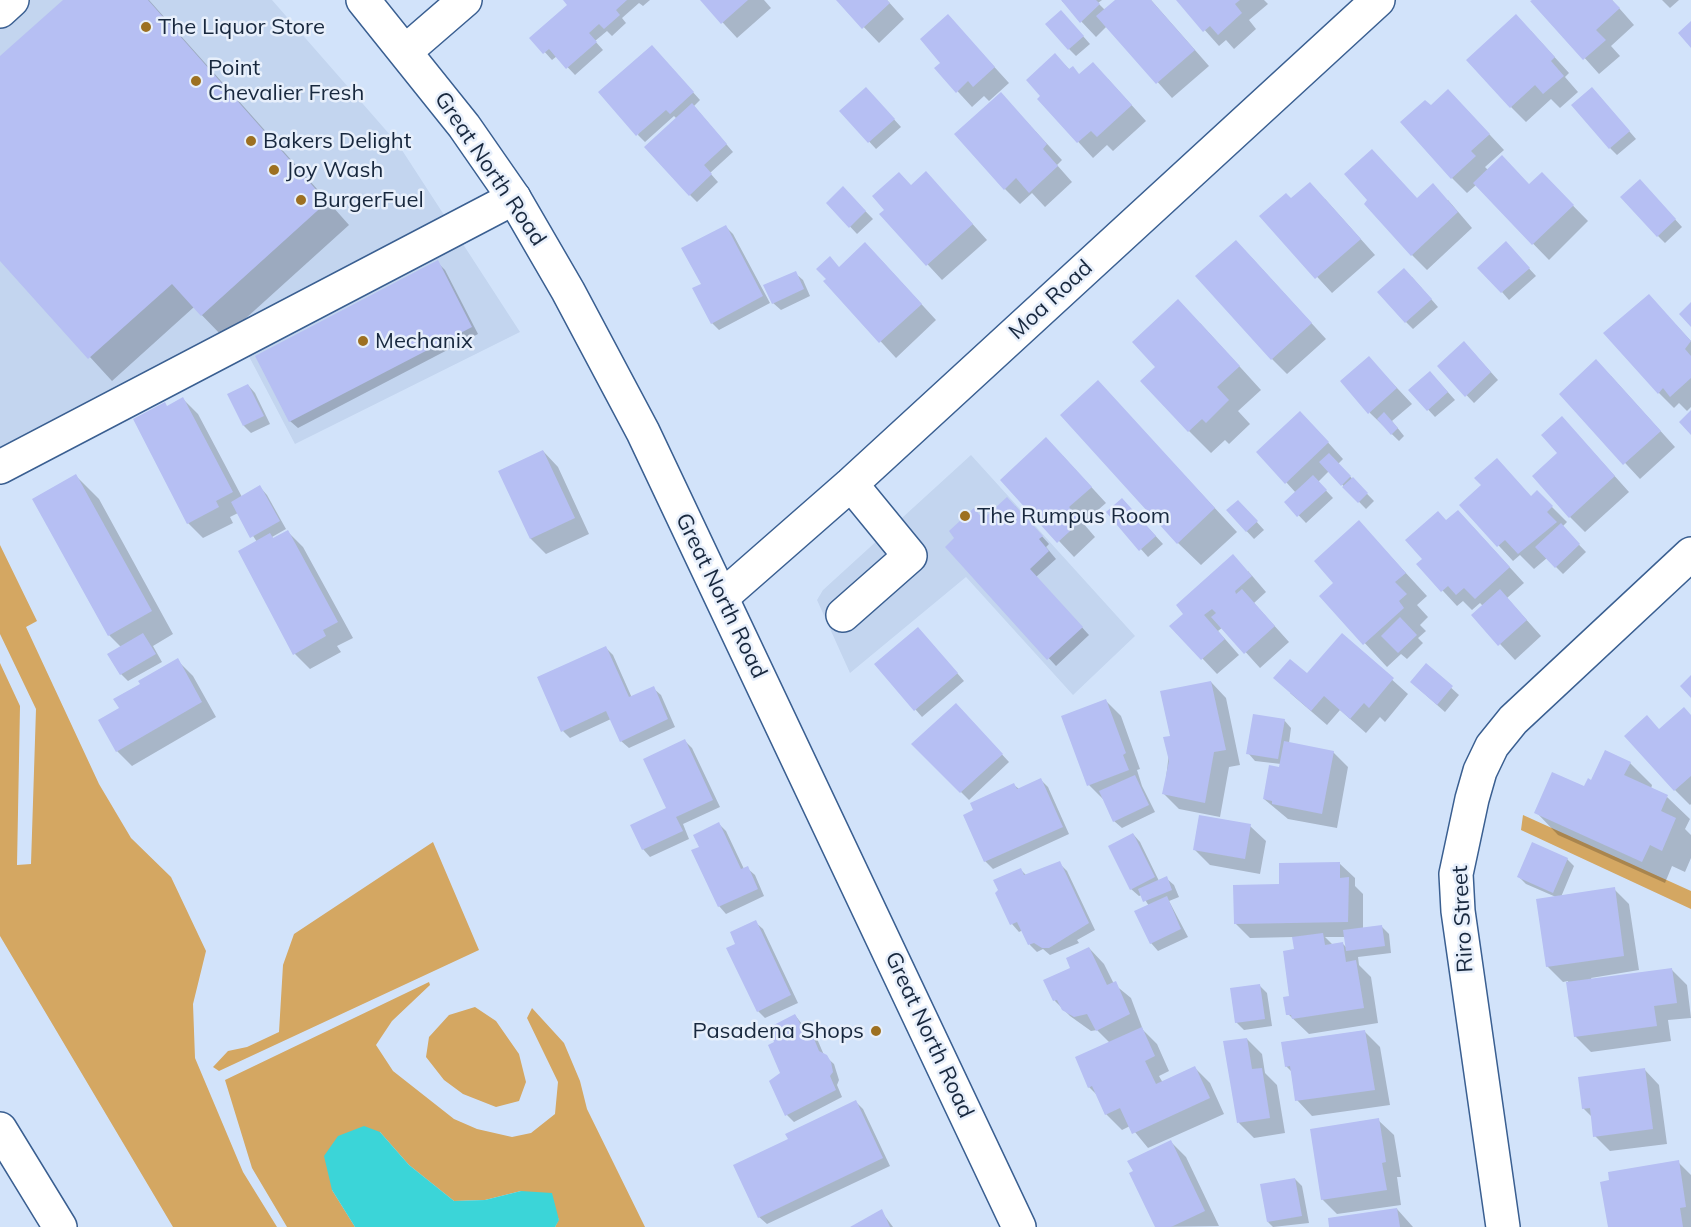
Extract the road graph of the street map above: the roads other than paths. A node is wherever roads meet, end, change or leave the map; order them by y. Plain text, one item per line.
1 (12, 0) edge
2 (363, 0) edge
3 (465, 0) edge
4 (1378, 0) edge
5 (0, 11) edge
6 (406, 51) junction
7 (514, 198) junction
8 (0, 467) edge
9 (851, 484) junction
10 (1691, 554) edge
11 (722, 597) junction
12 (843, 615) dead end
13 (0, 1129) edge
14 (60, 1227) edge
15 (1019, 1227) edge
16 (1503, 1227) edge

1 - 5 main road
2 - 6 main road, Great North Road
3 - 6 main road
4 - 9 main road, Moa Road
6 - 7 main road, Great North Road
7 - 8 main road
7 - 11 main road, Great North Road
9 - 11 main road, Moa Road
9 - 12 main road
10 - 16 main road, Riro Street
11 - 15 main road, Great North Road
13 - 14 main road

